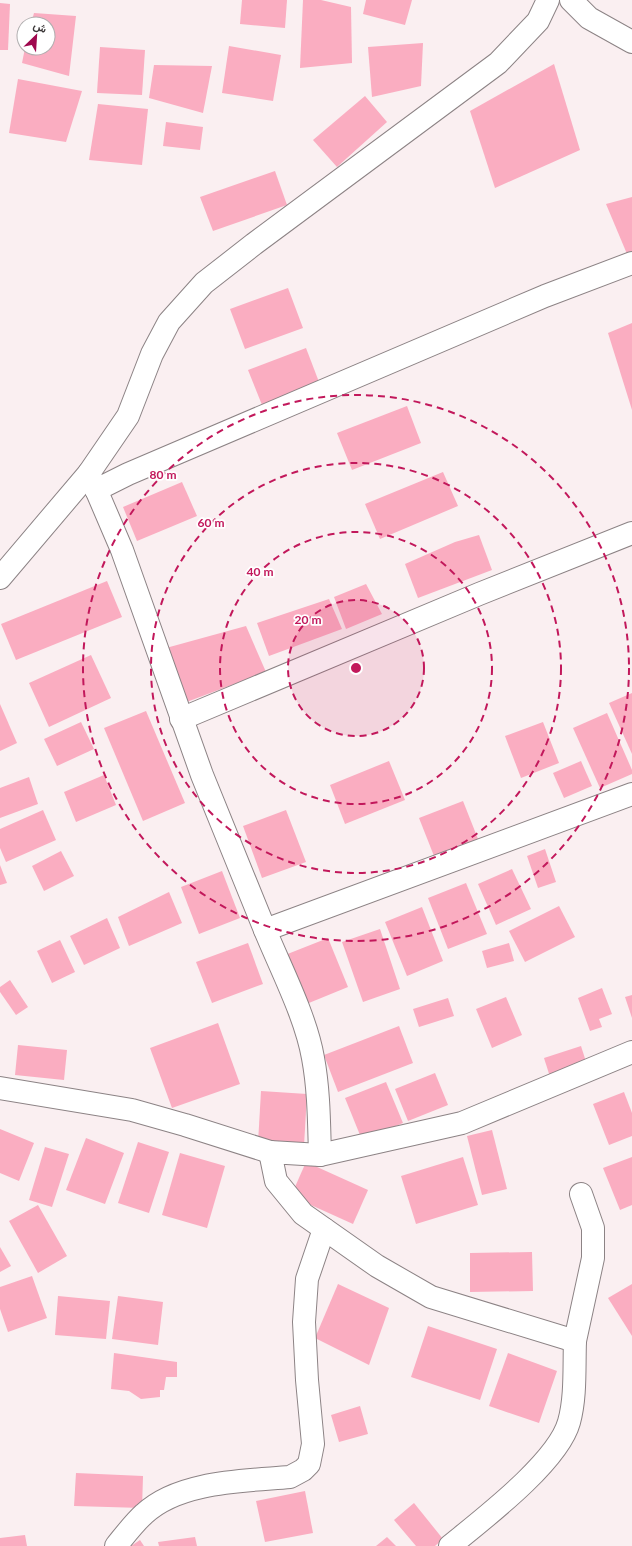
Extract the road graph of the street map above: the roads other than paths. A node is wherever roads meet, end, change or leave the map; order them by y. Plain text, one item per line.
1 (548, 0) edge
2 (571, 0) edge
3 (632, 42) edge
4 (632, 263) edge
5 (93, 481) junction
6 (632, 533) edge
7 (0, 578) edge
8 (181, 719) junction
9 (632, 794) edge
10 (264, 930) junction
11 (632, 1052) edge
12 (0, 1088) edge
13 (270, 1152) junction
14 (320, 1155) junction
15 (581, 1194) dead end
16 (324, 1229) junction
17 (575, 1341) junction
18 (116, 1546) edge
19 (450, 1546) edge

1 - 5 street
2 - 3 street
4 - 5 street
5 - 7 street
5 - 8 street
6 - 8 street
8 - 10 street
9 - 10 street
10 - 14 street
11 - 14 street
12 - 13 street
13 - 14 street
13 - 16 street
15 - 17 street
16 - 17 street
16 - 18 street
17 - 19 street

